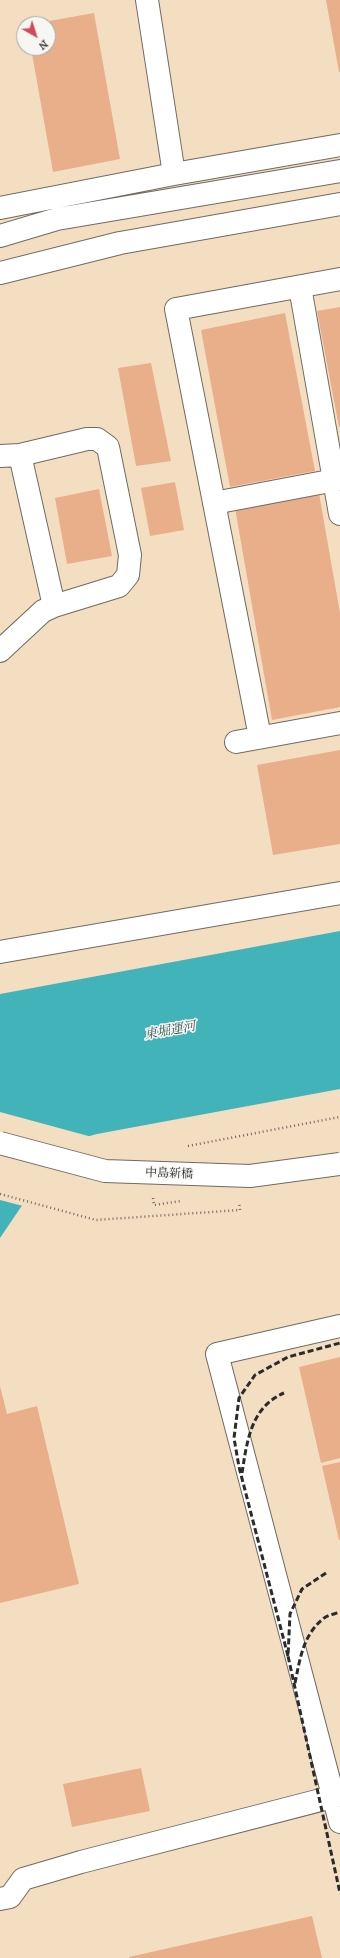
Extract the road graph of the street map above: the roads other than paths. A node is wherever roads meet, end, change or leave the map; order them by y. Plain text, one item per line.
1 (147, 0) edge
2 (340, 145) edge
3 (340, 171) edge
4 (174, 174) junction
5 (340, 204) edge
6 (0, 208) edge
7 (0, 236) edge
8 (0, 273) edge
9 (340, 279) edge
10 (300, 287) junction
11 (10, 456) edge
12 (337, 479) edge
13 (214, 503) junction
14 (340, 514) edge
15 (54, 606) junction
16 (0, 652) edge
17 (340, 722) edge
18 (260, 737) junction
19 (236, 742) dead end
20 (340, 893) edge
21 (0, 952) edge
22 (0, 1143) edge
23 (340, 1164) edge
24 (340, 1326) edge
25 (332, 1758) edge
26 (337, 1796) edge
27 (340, 1822) edge
28 (0, 1899) edge

1 - 4 street
2 - 4 street
3 - 7 street
4 - 6 street
5 - 8 street
9 - 10 street
10 - 12 street
10 - 13 street
11 - 15 street
11 - 15 street
12 - 13 street
12 - 14 street
13 - 18 street
15 - 16 street
17 - 18 street
18 - 19 street
20 - 21 street
22 - 23 street, 中島新橋, bridge
24 - 25 street
25 - 26 street
26 - 27 street
26 - 28 street

